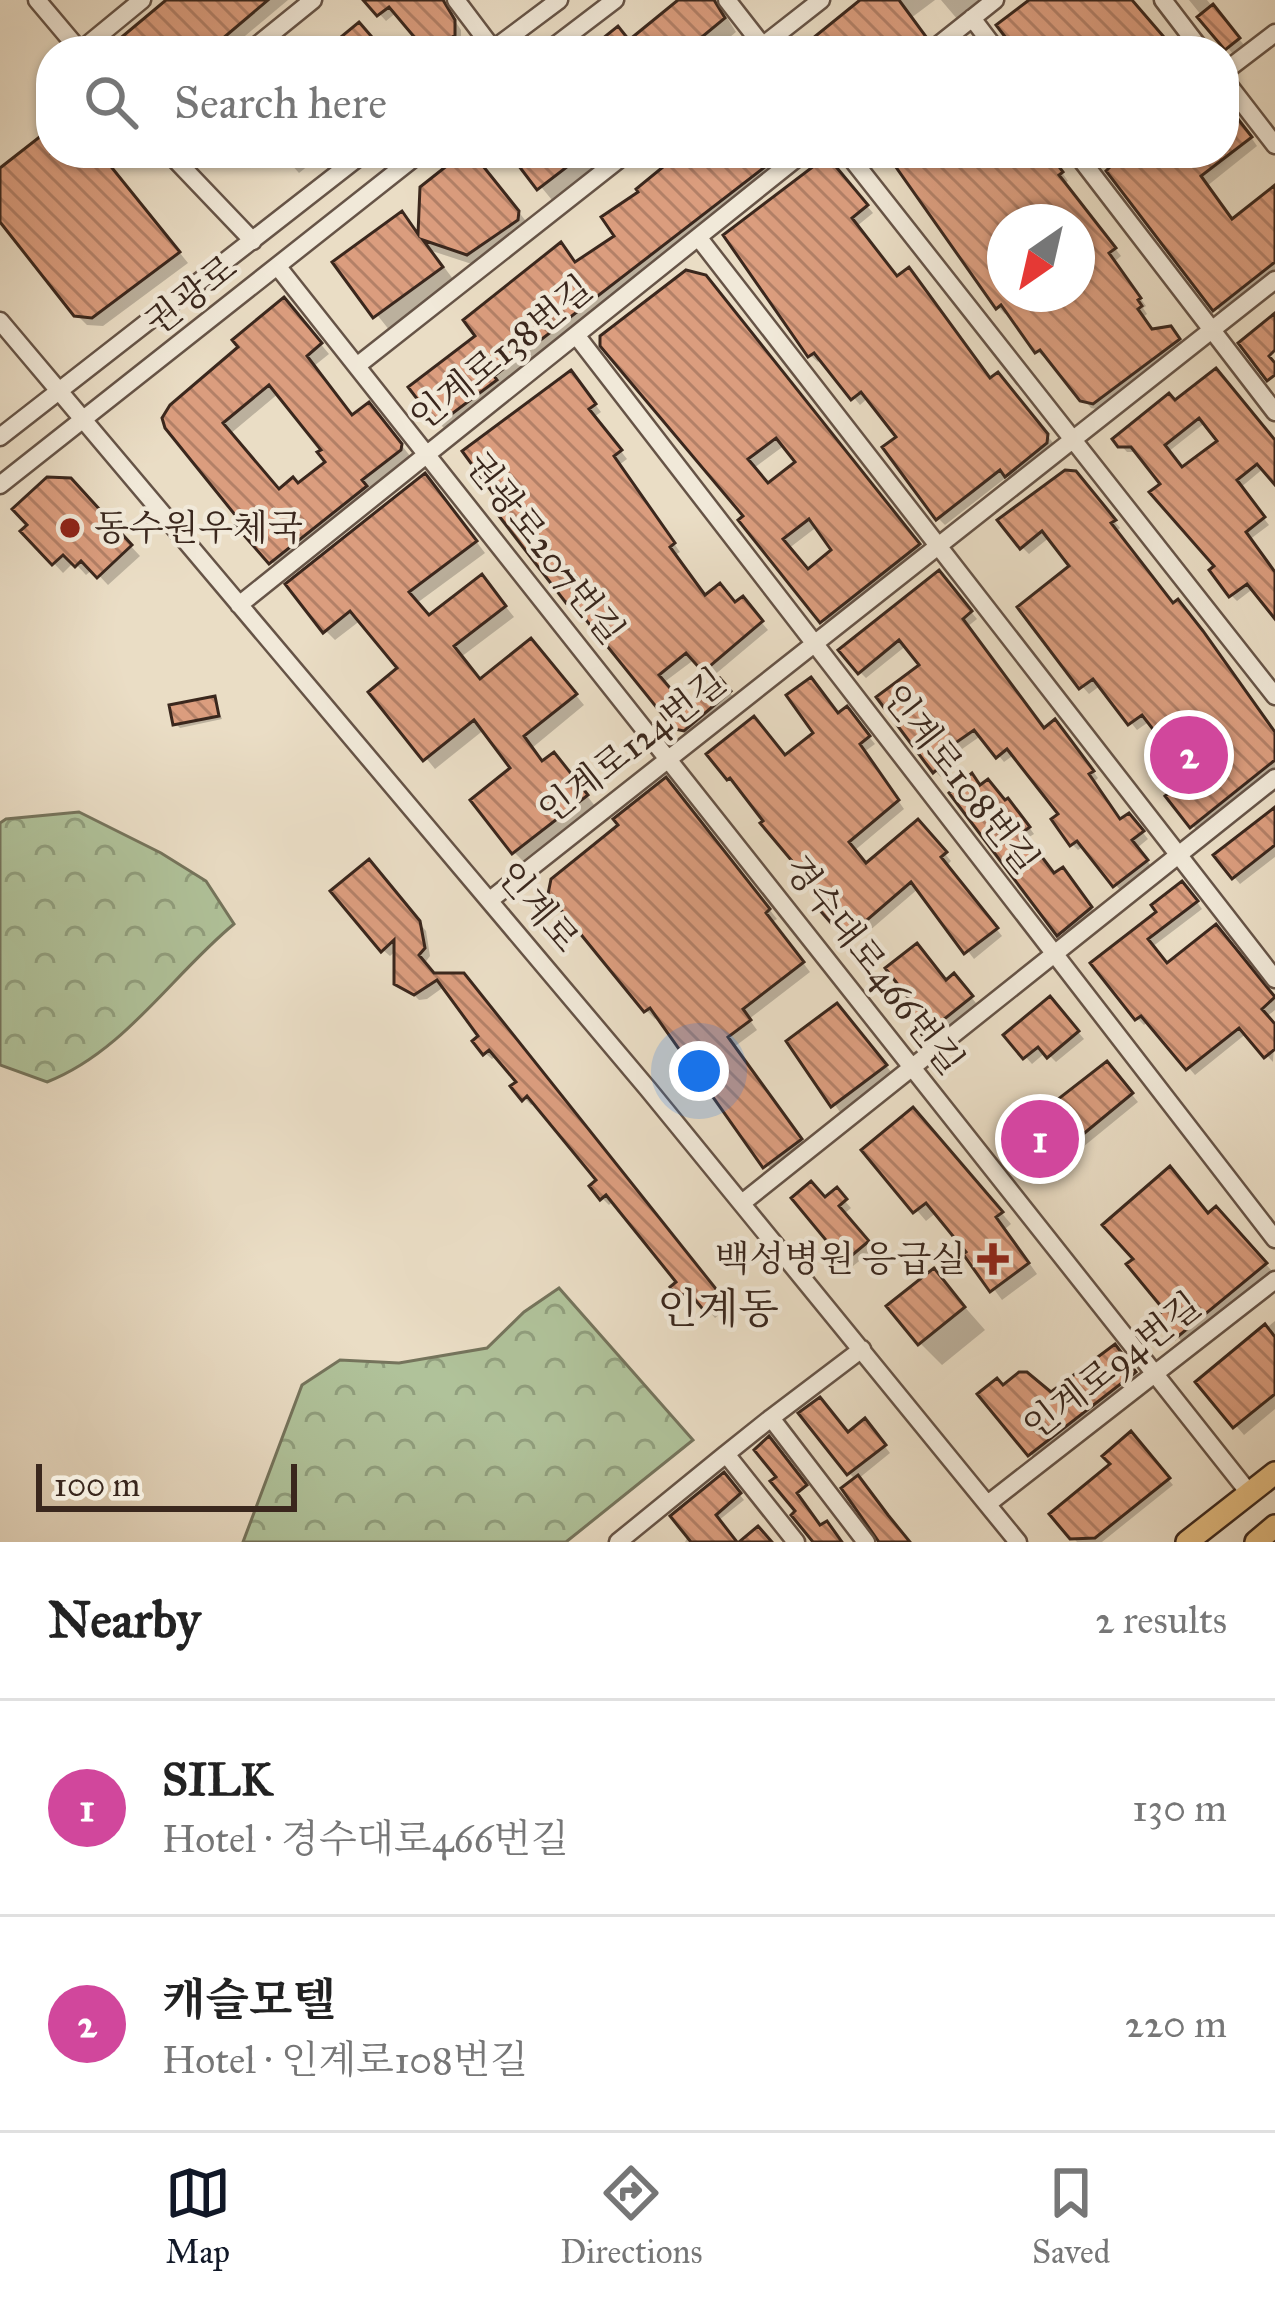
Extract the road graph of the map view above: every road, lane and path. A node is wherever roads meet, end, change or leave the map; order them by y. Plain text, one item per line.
1 (37, 0) edge
2 (142, 0) edge
3 (313, 0) edge
4 (456, 0) edge
5 (559, 0) edge
6 (615, 0) edge
7 (727, 0) edge
8 (821, 0) edge
9 (995, 0) edge
10 (1163, 0) edge
11 (972, 18) junction
12 (1275, 33) edge
13 (67, 36) edge
14 (98, 36) edge
15 (269, 36) edge
16 (482, 36) edge
17 (511, 36) edge
18 (568, 36) edge
19 (753, 36) edge
20 (778, 36) edge
21 (950, 36) edge
22 (986, 36) edge
23 (1191, 36) edge
24 (1239, 63) edge
25 (1239, 96) edge
26 (1275, 145) edge
27 (183, 168) edge
28 (345, 168) edge
29 (401, 168) edge
30 (608, 168) edge
31 (784, 168) edge
32 (860, 168) edge
33 (1088, 168) edge
34 (698, 237) junction
35 (253, 242) junction
36 (278, 267) junction
37 (1275, 280) edge
38 (0, 321) edge
39 (1212, 330) junction
40 (576, 335) junction
41 (358, 365) junction
42 (60, 391) junction
43 (1275, 412) edge
44 (85, 421) junction
45 (0, 437) edge
46 (1073, 440) junction
47 (428, 454) junction
48 (0, 485) edge
49 (938, 546) junction
50 (239, 605) junction
51 (814, 644) junction
52 (1275, 696) edge
53 (669, 759) junction
54 (1275, 778) edge
55 (1179, 855) junction
56 (490, 900) junction
57 (1054, 954) junction
58 (1275, 979) edge
59 (913, 1067) junction
60 (742, 1204) junction
61 (1275, 1239) edge
62 (1275, 1280) edge
63 (862, 1349) junction
64 (1155, 1374) junction
65 (770, 1418) junction
66 (726, 1454) junction
67 (1275, 1473) edge
68 (1250, 1494) junction
69 (989, 1503) junction
70 (1275, 1526) edge
71 (618, 1542) edge
72 (796, 1542) edge
73 (866, 1542) edge
74 (1018, 1542) edge
75 (1187, 1542) edge
76 (1256, 1542) edge

1 - 13 street
2 - 14 street
3 - 15 street
4 - 16 street
5 - 17 street
6 - 18 street
7 - 19 street
8 - 20 street
9 - 11 street
10 - 23 street
11 - 21 street
11 - 22 street
12 - 24 street
25 - 26 street
27 - 35 street
28 - 35 street, 권광로
29 - 36 street, 권광로
30 - 41 street
31 - 34 street, 인계로138번길
32 - 46 street
33 - 39 street
34 - 40 street, 인계로138번길
34 - 49 street
35 - 42 street, 권광로
36 - 41 street, 권광로207번길
36 - 44 street, 권광로
37 - 39 street, 인계로124번길
38 - 42 street, 인계로
39 - 43 street
39 - 46 street, 인계로124번길
40 - 47 street, 인계로138번길
40 - 51 street
41 - 47 street, 권광로207번길
42 - 44 street, 인계로
42 - 45 street, 권광로
44 - 48 street, 권광로
44 - 50 street, 인계로
46 - 49 street, 인계로124번길
46 - 52 street
47 - 50 street, 인계로138번길
47 - 53 street, 권광로207번길
49 - 51 street, 인계로124번길
49 - 55 street
50 - 56 street, 인계로
51 - 53 street, 인계로124번길
51 - 57 street, 인계로108번길
53 - 56 street, 인계로124번길
53 - 59 street, 경수대로466번길
54 - 55 street
55 - 57 street
55 - 58 street
56 - 60 street, 인계로
57 - 59 street
57 - 61 street
59 - 60 street
59 - 64 street, 경수대로466번길
60 - 63 street, 인계로
62 - 64 street, 인계로94번길
63 - 65 street
63 - 69 street, 인계로
64 - 68 street, 경수대로466번길
64 - 69 street, 인계로94번길
65 - 66 street
65 - 73 street
66 - 71 street
66 - 72 street
67 - 68 main road
68 - 75 main road
69 - 74 street, 인계로
70 - 76 main road

